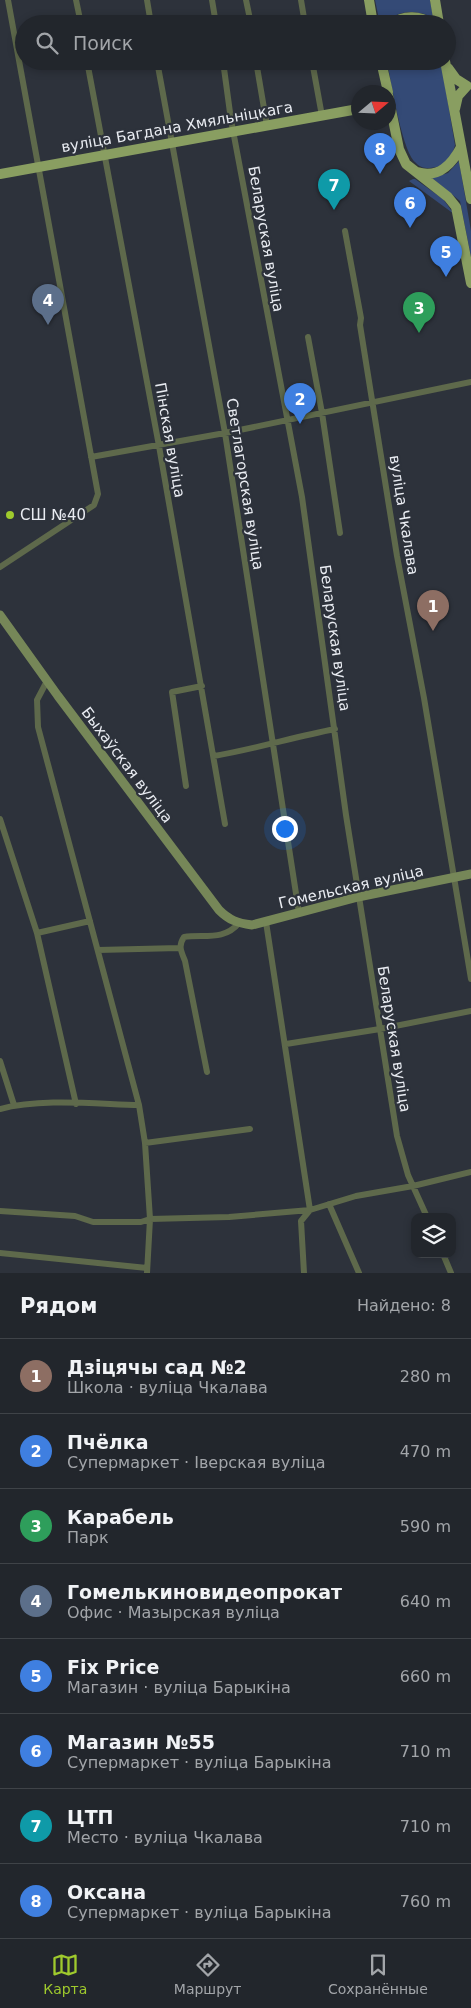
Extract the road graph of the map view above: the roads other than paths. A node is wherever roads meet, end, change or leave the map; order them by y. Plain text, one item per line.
1 (8, 0) edge
2 (76, 0) edge
3 (147, 0) edge
4 (212, 0) edge
5 (246, 0) edge
6 (301, 0) edge
7 (368, 0) edge
8 (435, 0) edge
9 (79, 15) edge
10 (150, 15) edge
11 (214, 15) edge
12 (248, 15) edge
13 (304, 15) edge
14 (371, 15) edge
15 (438, 15) edge
16 (15, 41) edge
17 (20, 70) edge
18 (90, 70) edge
19 (159, 70) edge
20 (224, 70) edge
21 (258, 70) edge
22 (314, 70) edge
23 (383, 70) edge
24 (447, 70) edge
25 (451, 70) edge
26 (386, 85) edge
27 (469, 86) edge
28 (351, 110) edge
29 (454, 112) junction
30 (322, 116) junction
31 (267, 126) junction
32 (394, 130) edge
33 (234, 132) junction
34 (172, 143) junction
35 (461, 147) junction
36 (104, 155) junction
37 (37, 168) junction
38 (413, 170) junction
39 (0, 174) edge
40 (471, 199) edge
41 (345, 231) dead end
42 (471, 283) edge
43 (308, 336) dead end
44 (471, 382) edge
45 (373, 402) junction
46 (322, 413) junction
47 (287, 419) junction
48 (225, 433) junction
49 (159, 446) junction
50 (91, 457) junction
51 (340, 533) dead end
52 (0, 567) edge
53 (1, 619) edge
54 (48, 681) junction
55 (202, 686) junction
56 (335, 729) junction
57 (273, 742) junction
58 (214, 756) junction
59 (186, 786) dead end
60 (0, 819) edge
61 (225, 824) dead end
62 (471, 874) edge
63 (453, 877) junction
64 (358, 897) junction
65 (299, 913) junction
66 (90, 921) junction
67 (266, 922) junction
68 (238, 923) junction
69 (37, 933) junction
70 (179, 948) junction
71 (98, 950) junction
72 (471, 979) edge
73 (471, 1011) edge
74 (380, 1029) junction
75 (286, 1044) junction
76 (0, 1060) edge
77 (207, 1072) dead end
78 (76, 1104) junction
79 (14, 1105) junction
80 (139, 1105) junction
81 (0, 1110) edge
82 (250, 1129) dead end
83 (145, 1143) junction
84 (471, 1172) edge
85 (413, 1186) junction
86 (329, 1204) junction
87 (310, 1210) junction
88 (0, 1211) edge
89 (425, 1213) edge
90 (150, 1219) junction
91 (0, 1253) edge
92 (445, 1258) edge
93 (147, 1271) edge
94 (304, 1273) edge
95 (360, 1273) edge
96 (451, 1273) edge

1 - 16 street
2 - 9 street
3 - 10 street
4 - 11 street
5 - 12 street
6 - 13 street
7 - 14 main road
8 - 15 main road
17 - 37 street
18 - 36 street, Пінская вуліца
19 - 34 street, Светлагорская вуліца
20 - 33 street, Беларуская вуліца
21 - 31 street
22 - 30 street
23 - 26 main road
24 - 29 main road
25 - 27 main road
27 - 29 main road
28 - 30 main road, вуліца Багдана Хмяльніцкага
29 - 35 main road
30 - 31 main road, вуліца Багдана Хмяльніцкага
31 - 33 main road, вуліца Багдана Хмяльніцкага
32 - 38 main road
33 - 34 main road, вуліца Багдана Хмяльніцкага
33 - 47 street, Беларуская вуліца
34 - 36 main road, вуліца Багдана Хмяльніцкага
34 - 48 street, Светлагорская вуліца
35 - 38 main road
35 - 40 main road
36 - 37 main road, вуліца Багдана Хмяльніцкага
36 - 49 street, Пінская вуліца
37 - 39 main road, вуліца Багдана Хмяльніцкага
37 - 50 street
38 - 42 main road
41 - 45 street, вуліца Чкалава
43 - 46 street
44 - 45 street
45 - 46 street
45 - 63 street, вуліца Чкалава
46 - 47 street
46 - 51 street
47 - 48 street
47 - 56 street, Беларуская вуліца
48 - 49 street
48 - 57 street, Светлагорская вуліца
49 - 50 street
49 - 55 street, Пінская вуліца
50 - 52 street
53 - 54 main road, Быхаўская вуліца
54 - 66 street
54 - 68 main road, Быхаўская вуліца
55 - 58 street, Пінская вуліца
55 - 59 street
56 - 57 street
56 - 64 street, Беларуская вуліца
57 - 58 street
57 - 65 street, Светлагорская вуліца
58 - 61 street, Пінская вуліца
60 - 69 street
62 - 63 main road, Гомельская вуліца
63 - 64 main road, Гомельская вуліца
63 - 72 street, вуліца Чкалава
64 - 65 main road, Гомельская вуліца
64 - 74 street, Беларуская вуліца
65 - 67 main road, Гомельская вуліца
66 - 69 street
66 - 71 street
67 - 68 main road, Гомельская вуліца
67 - 75 street
68 - 70 street
69 - 78 street
70 - 71 street
70 - 77 street
71 - 80 street
73 - 74 street
74 - 75 street
74 - 85 street, Беларуская вуліца
75 - 87 street
76 - 79 street
78 - 79 street
78 - 80 street
79 - 81 street
80 - 83 street
82 - 83 street
83 - 90 street
84 - 85 street
85 - 86 street
85 - 89 street, Беларуская вуліца
86 - 87 street
86 - 95 street
87 - 90 street
87 - 94 street
88 - 90 street
90 - 93 street
91 - 93 street
92 - 96 street

